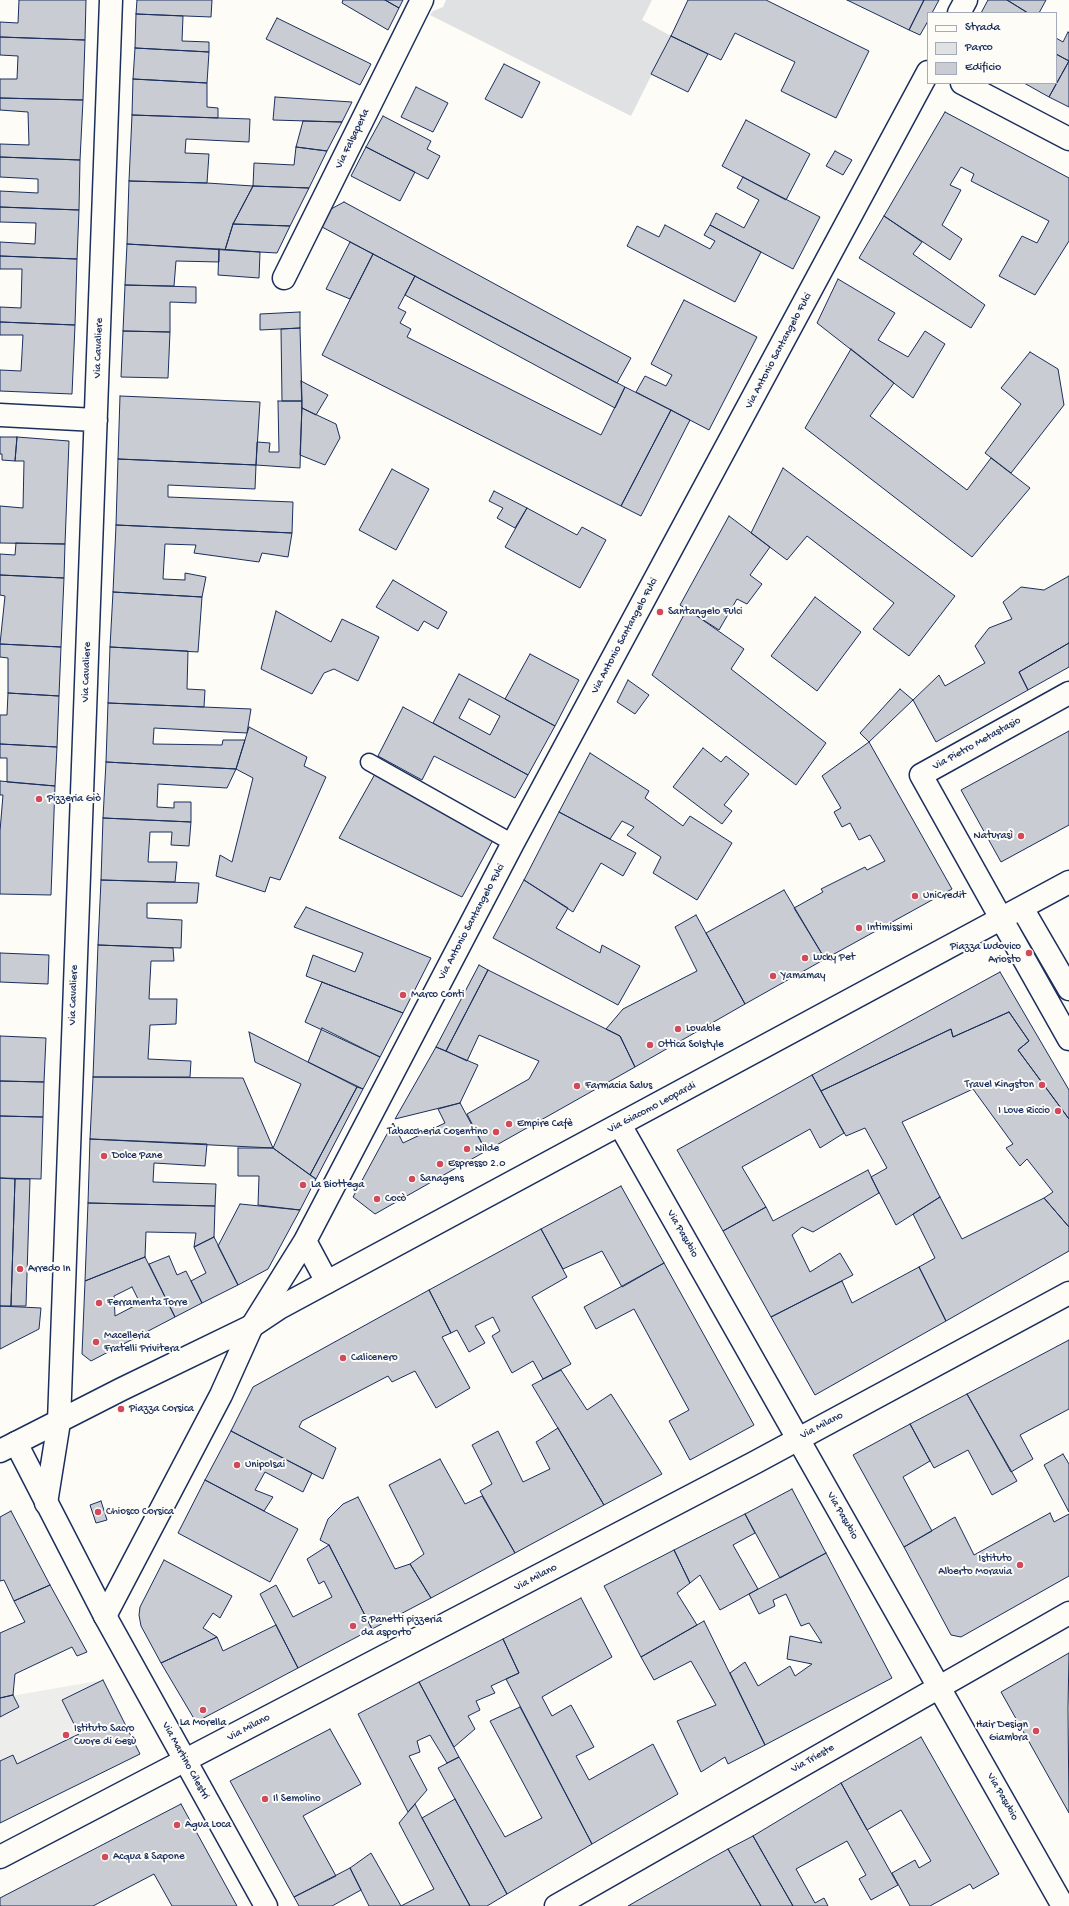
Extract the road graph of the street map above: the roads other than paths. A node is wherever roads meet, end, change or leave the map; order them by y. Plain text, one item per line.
1 (111, 0) edge
2 (422, 0) edge
3 (966, 0) edge
4 (960, 12) edge
5 (927, 74) edge
6 (964, 84) edge
7 (1069, 139) edge
8 (284, 278) dead end
9 (0, 414) edge
10 (96, 420) junction
11 (1069, 693) edge
12 (369, 762) dead end
13 (513, 843) junction
14 (1069, 882) edge
15 (1022, 908) junction
16 (1002, 920) junction
17 (1069, 989) edge
18 (1069, 1039) edge
19 (620, 1125) junction
20 (304, 1241) junction
21 (327, 1282) junction
22 (1069, 1293) edge
23 (252, 1326) junction
24 (59, 1422) junction
25 (798, 1439) junction
26 (8, 1447) edge
27 (46, 1503) junction
28 (1069, 1613) edge
29 (105, 1616) junction
30 (939, 1687) junction
31 (186, 1761) junction
32 (0, 1857) edge
33 (266, 1906) edge
34 (556, 1906) edge
35 (1063, 1906) edge

1 - 10 street, Via Cavaliere
2 - 8 street, Via Falsaperla
3 - 4 street
5 - 13 street, Via Antonio Santangelo Fulci
6 - 7 street
9 - 10 street
10 - 24 street, Via Cavaliere
11 - 16 street, Via Pietro Metastasio
12 - 13 lane
13 - 20 street, Via Antonio Santangelo Fulci
14 - 15 street, Via Giacomo Leopardi
15 - 16 street, Via Giacomo Leopardi
15 - 17 street
16 - 18 street
16 - 19 street, Via Giacomo Leopardi
19 - 21 street, Via Giacomo Leopardi
19 - 25 street, Via Pasubio
20 - 21 street
20 - 23 street, Via Antonio Santangelo Fulci
21 - 23 street, Via Giacomo Leopardi
22 - 25 street, Via Milano
23 - 24 street, Via Giacomo Leopardi
23 - 29 street, Via Antonio Santangelo Fulci
24 - 26 street, Via Giacomo Leopardi
24 - 27 street, Via Cavaliere
25 - 30 street, Via Pasubio
25 - 31 street, Via Milano
26 - 27 street, Via Martino Cilestri
27 - 29 street, Via Martino Cilestri
28 - 30 street, Via Trieste
29 - 31 street, Via Martino Cilestri
30 - 34 street, Via Trieste
30 - 35 street, Via Pasubio
31 - 32 street, Via Milano
31 - 33 street, Via Martino Cilestri

